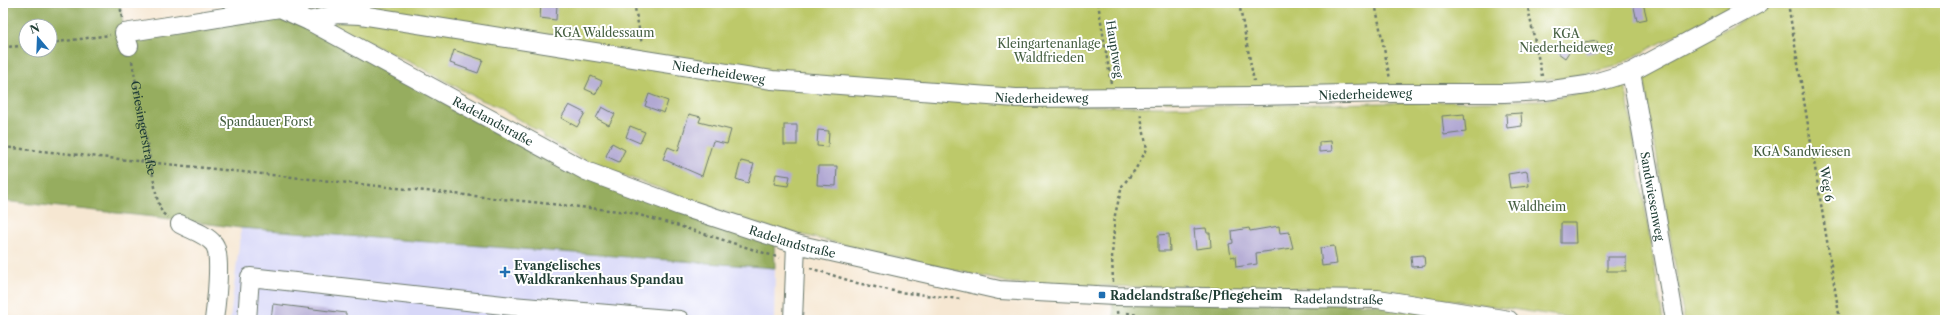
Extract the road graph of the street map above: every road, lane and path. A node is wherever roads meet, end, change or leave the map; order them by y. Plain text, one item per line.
1 (634, 3) edge
2 (1098, 3) edge
3 (1239, 3) edge
4 (1375, 3) edge
5 (1527, 3) edge
6 (1760, 3) edge
7 (1788, 3) edge
8 (287, 7) edge
9 (309, 21) junction
10 (127, 39) junction
11 (58, 43) edge
12 (18, 46) edge
13 (3, 47) edge
14 (645, 59) junction
15 (1631, 72) junction
16 (1544, 91) junction
17 (1393, 93) junction
18 (1257, 96) junction
19 (1114, 97) junction
20 (1136, 97) junction
21 (3, 146) edge
22 (151, 162) junction
23 (175, 222) joint
24 (796, 244) junction
25 (795, 263) junction
26 (966, 299) dead end
27 (1112, 303) junction
28 (374, 316) dead end
29 (214, 320) edge
30 (247, 320) edge
31 (373, 320) edge
32 (680, 320) edge
33 (793, 320) edge
34 (1208, 320) edge
35 (1509, 320) edge
36 (1675, 320) edge
37 (1840, 320) edge

1 - 14 path
2 - 19 path, Hauptweg
3 - 18 path
4 - 17 path
5 - 16 path
6 - 15 street, Niederheideweg
7 - 37 path, Weg 6
8 - 9 street, Radelandstraße
8 - 10 street, Radelandstraße
9 - 14 street, Niederheideweg
9 - 24 street, Radelandstraße
10 - 11 path
10 - 22 path, Griesingerstraße
12 - 13 path
14 - 19 street, Niederheideweg
15 - 16 street, Niederheideweg
15 - 36 street, Sandwiesenweg
16 - 17 street, Niederheideweg
17 - 18 street, Niederheideweg
18 - 20 street, Niederheideweg
19 - 20 street, Niederheideweg
20 - 27 path
21 - 22 path
22 - 23 path, Griesingerstraße
22 - 25 path
23 - 29 street
24 - 25 street
24 - 27 street, Radelandstraße
25 - 26 path
25 - 33 street
27 - 34 path
27 - 35 street, Radelandstraße
28 - 31 path
30 - 32 street

